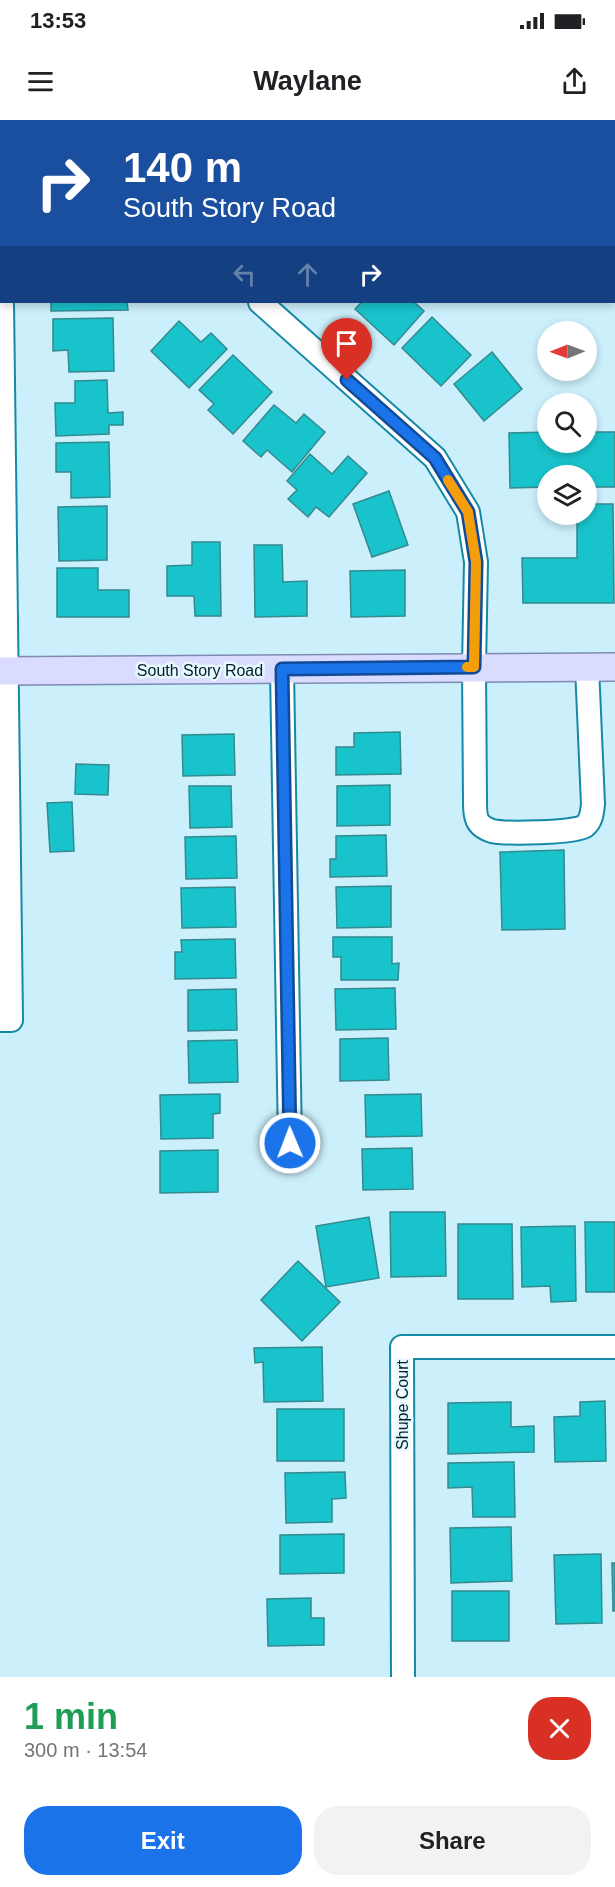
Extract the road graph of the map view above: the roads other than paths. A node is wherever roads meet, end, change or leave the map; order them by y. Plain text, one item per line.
1 (2, 303) edge
2 (261, 303) edge
3 (474, 667) junction
4 (587, 667) junction
5 (615, 667) edge
6 (282, 669) junction
7 (4, 671) edge
8 (0, 1020) edge
9 (290, 1143) dead end
10 (615, 1347) edge
11 (403, 1677) edge

1 - 7 street
2 - 3 street
3 - 4 main road, South Story Road
3 - 4 street
3 - 6 main road, South Story Road
4 - 5 main road, South Story Road
6 - 7 main road, South Story Road
6 - 9 street
7 - 8 street
10 - 11 street, Shupe Court

